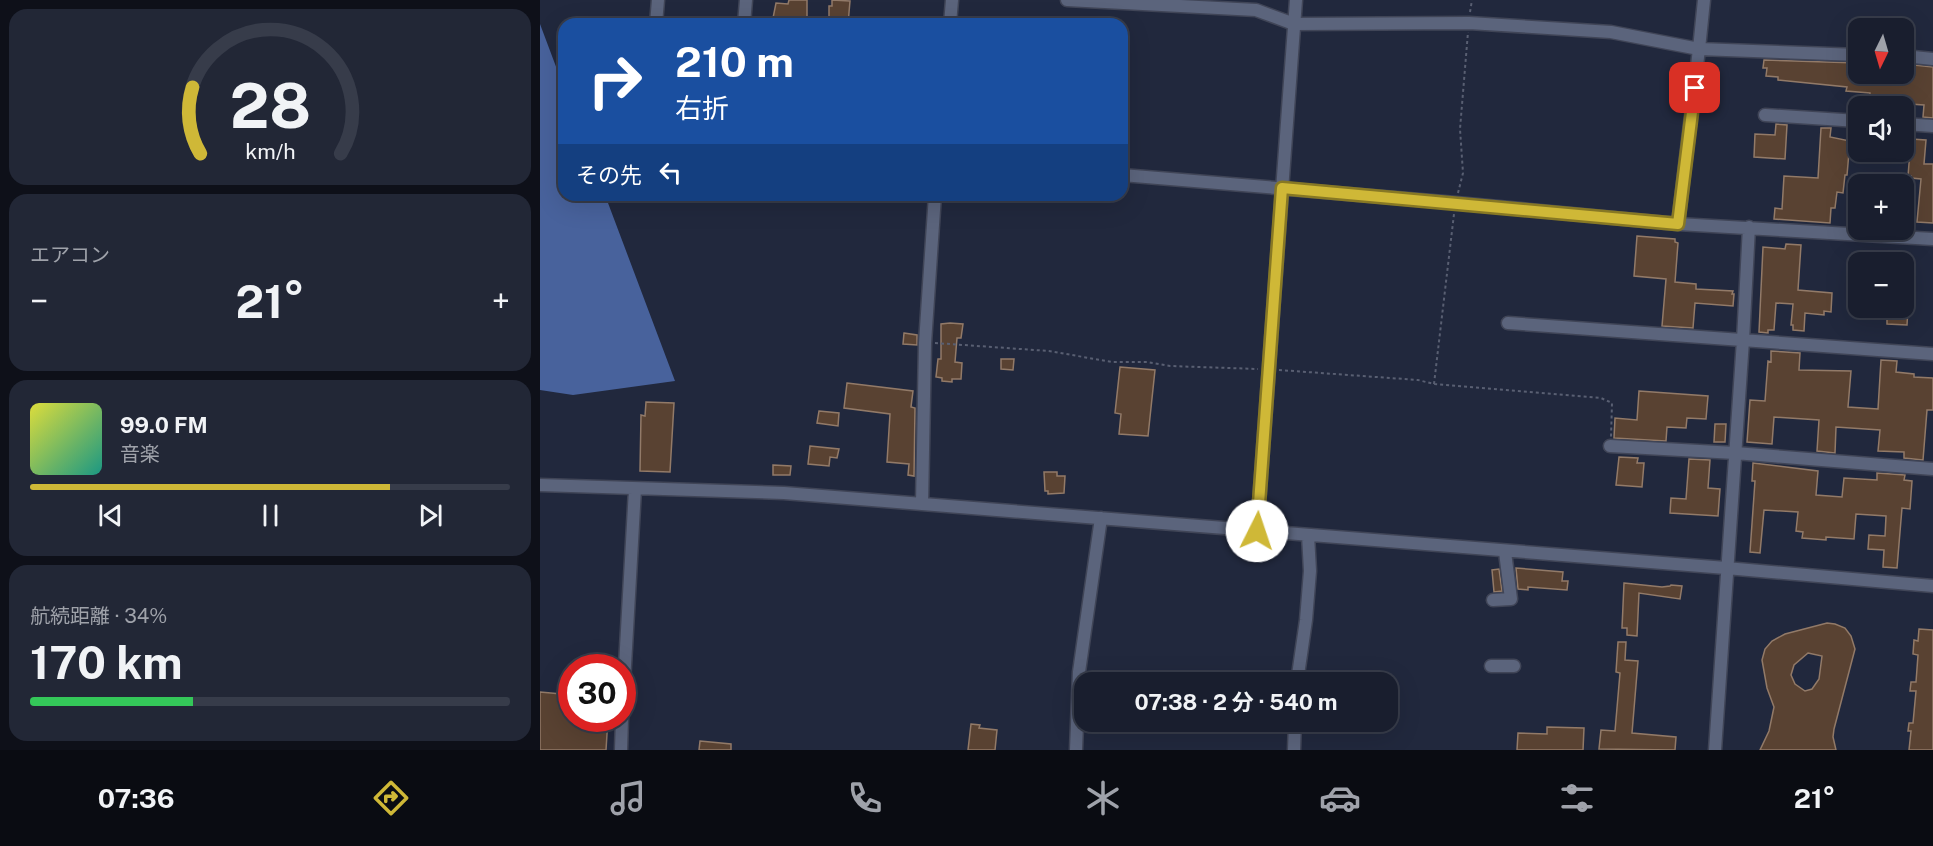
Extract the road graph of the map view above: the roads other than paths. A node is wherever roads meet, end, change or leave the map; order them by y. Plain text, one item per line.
1 (658, 0) edge
2 (746, 0) edge
3 (952, 0) edge
4 (1067, 0) edge
5 (1296, 0) edge
6 (1704, 0) edge
7 (656, 18) edge
8 (744, 18) edge
9 (950, 18) edge
10 (1294, 24) junction
11 (1700, 49) junction
12 (1848, 55) edge
13 (1914, 57) edge
14 (1933, 59) edge
15 (1765, 115) dead end
16 (1848, 120) edge
17 (1914, 125) edge
18 (1933, 126) edge
19 (1128, 175) edge
20 (1282, 188) junction
21 (935, 201) edge
22 (1678, 224) junction
23 (1749, 227) junction
24 (1933, 239) edge
25 (1508, 323) dead end
26 (1743, 340) junction
27 (1933, 354) edge
28 (1610, 446) road end
29 (1736, 453) junction
30 (1933, 469) edge
31 (540, 485) edge
32 (635, 489) junction
33 (922, 504) junction
34 (1101, 518) junction
35 (1257, 531) junction
36 (1308, 535) junction
37 (1505, 552) junction
38 (1726, 568) junction
39 (1933, 586) edge
40 (1493, 600) dead end
41 (626, 654) edge
42 (1491, 666) dead end
43 (1514, 666) dead end
44 (1298, 672) edge
45 (622, 732) edge
46 (1295, 732) edge
47 (621, 750) edge
48 (1076, 750) edge
49 (1294, 750) edge
50 (1715, 750) edge

1 - 7 street
2 - 8 street
3 - 9 street
4 - 10 street
5 - 10 street
6 - 11 street
10 - 11 street
10 - 20 street
11 - 12 street
11 - 22 street
13 - 14 street
15 - 16 street
17 - 18 street
19 - 20 street
20 - 22 street
20 - 35 street
21 - 33 street
22 - 23 street
23 - 24 street
23 - 26 street
25 - 26 street
26 - 27 street
26 - 29 street
28 - 29 street
29 - 30 street
29 - 38 street
31 - 32 street
32 - 33 street
32 - 41 street
33 - 34 street
34 - 35 street
34 - 48 street
35 - 36 street
36 - 37 street
36 - 44 street
37 - 38 street
37 - 40 street
38 - 39 street
38 - 50 street
42 - 43 street
45 - 47 street
46 - 49 street

